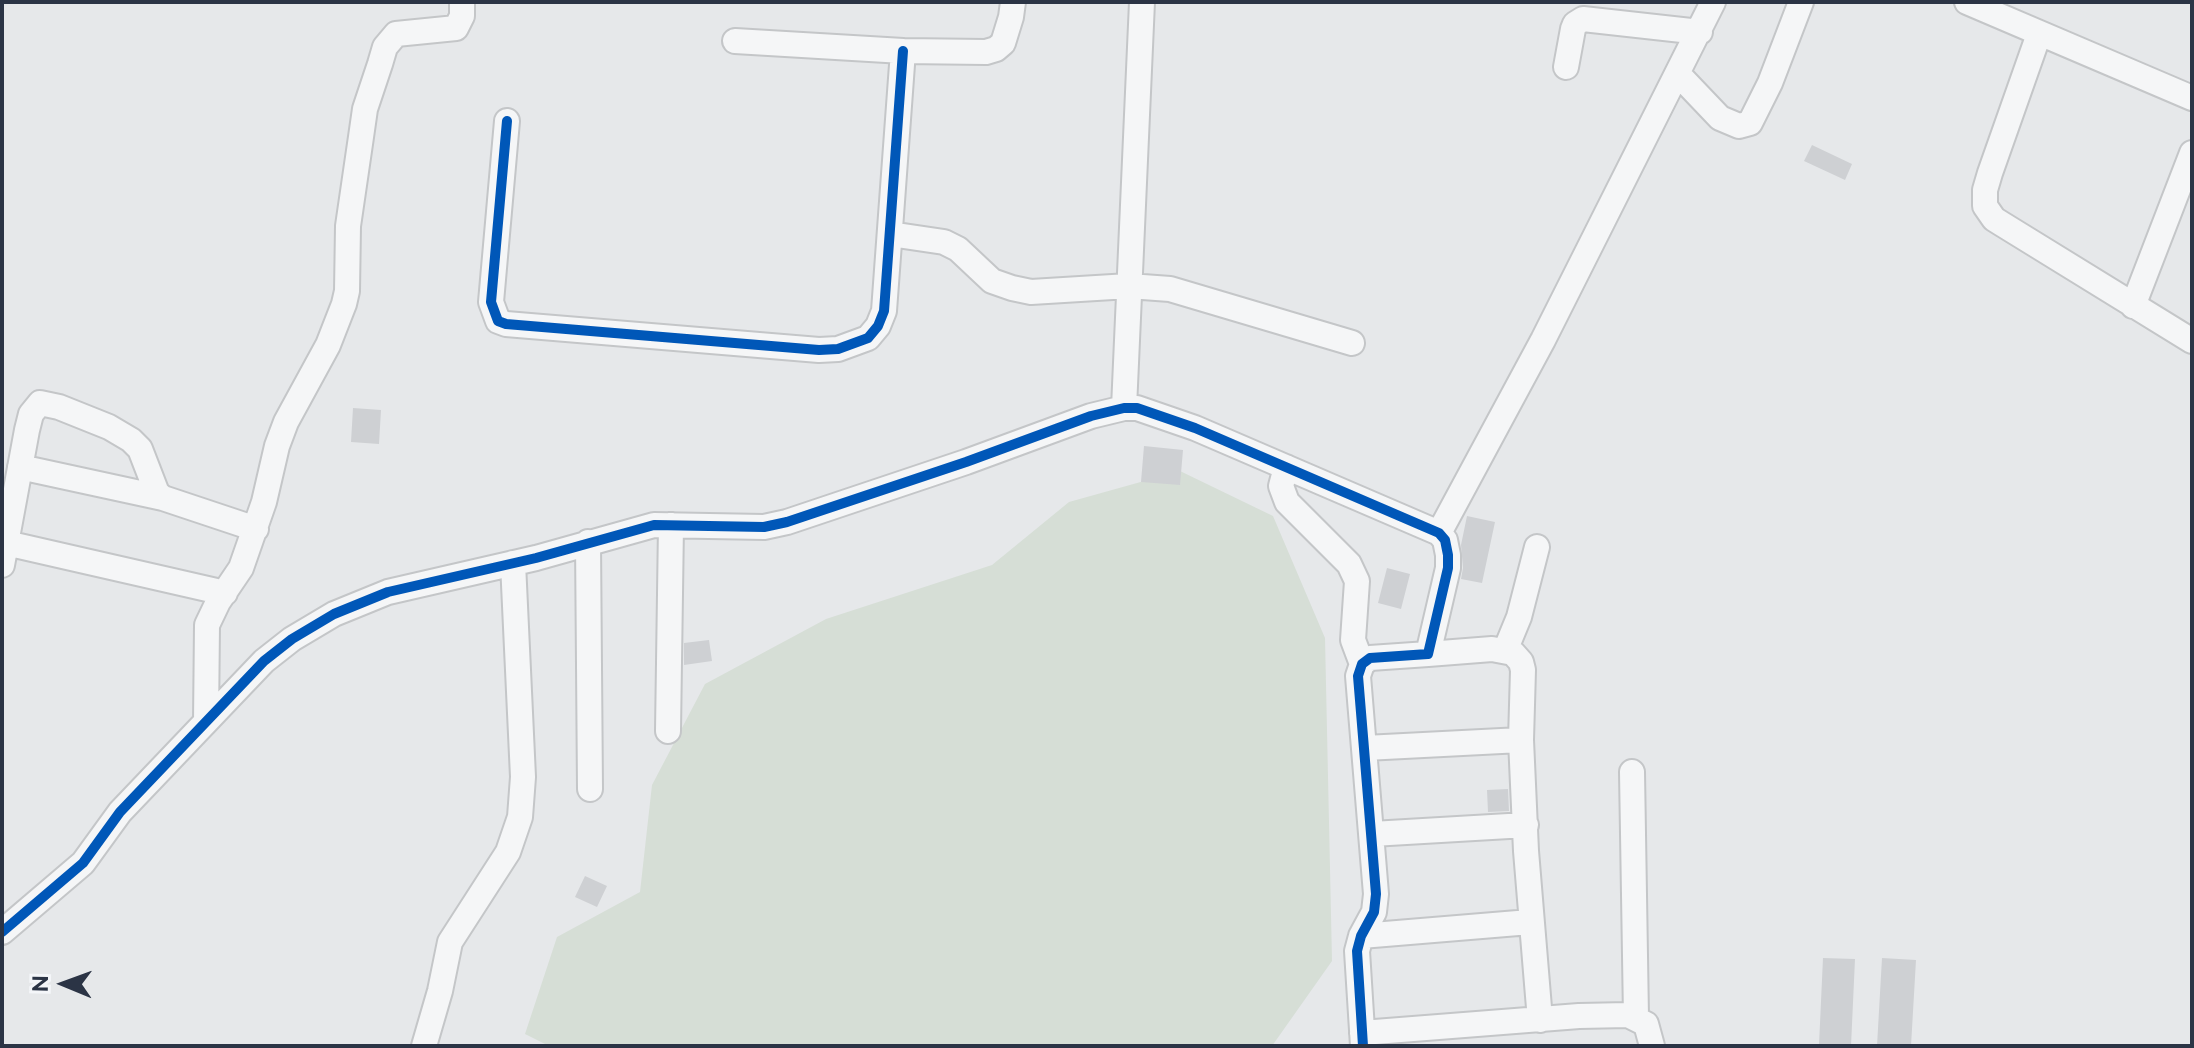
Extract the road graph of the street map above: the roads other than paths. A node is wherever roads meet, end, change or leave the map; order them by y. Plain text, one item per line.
1 (462, 2) edge
2 (1013, 2) edge
3 (1142, 2) edge
4 (1713, 2) edge
5 (1801, 2) edge
6 (1967, 2) edge
7 (1700, 32) junction
8 (2039, 34) junction
9 (735, 41) dead end
10 (903, 51) junction
11 (1566, 67) dead end
12 (1679, 75) junction
13 (2192, 98) edge
14 (507, 121) dead end
15 (2192, 153) edge
16 (890, 234) junction
17 (1129, 286) junction
18 (2133, 306) junction
19 (2192, 341) edge
20 (1352, 343) dead end
21 (1124, 408) junction
22 (20, 467) junction
23 (1286, 467) junction
24 (163, 498) junction
25 (671, 525) junction
26 (256, 529) junction
27 (1439, 533) junction
28 (588, 542) junction
29 (1537, 547) dead end
30 (4, 554) edge
31 (513, 563) junction
32 (225, 593) junction
33 (1505, 651) junction
34 (1428, 654) junction
35 (1362, 664) junction
36 (206, 721) junction
37 (668, 731) dead end
38 (1521, 740) junction
39 (1365, 748) junction
40 (1632, 772) dead end
41 (590, 789) dead end
42 (1526, 825) junction
43 (1372, 834) junction
44 (1530, 922) junction
45 (2, 932) edge
46 (1361, 936) junction
47 (1636, 1017) junction
48 (1540, 1020) junction
49 (1363, 1040) edge
50 (424, 1046) edge
51 (1652, 1046) edge

1 - 26 street
2 - 10 street
3 - 17 street
4 - 7 street
5 - 12 street
6 - 8 street
7 - 11 street
7 - 12 street
8 - 13 street
8 - 18 street
9 - 10 street
10 - 16 street
12 - 27 street
14 - 16 street
15 - 18 street
16 - 17 street
17 - 20 street
17 - 21 street
18 - 19 street
21 - 23 street
21 - 25 street
22 - 24 street
22 - 24 street
22 - 30 street
23 - 27 street
23 - 35 street
24 - 26 street
25 - 28 street
25 - 37 street
26 - 32 street
27 - 34 street
28 - 31 street
28 - 41 street
29 - 33 street
30 - 32 street
31 - 36 street
31 - 50 street
32 - 36 street
33 - 34 street
33 - 38 street
34 - 35 street
35 - 39 street
36 - 45 street
38 - 39 street
38 - 42 street
39 - 43 street
40 - 47 street
42 - 43 street
42 - 44 street
43 - 46 street
44 - 46 street
44 - 48 street
46 - 49 street
47 - 48 street
47 - 51 street
48 - 49 street

